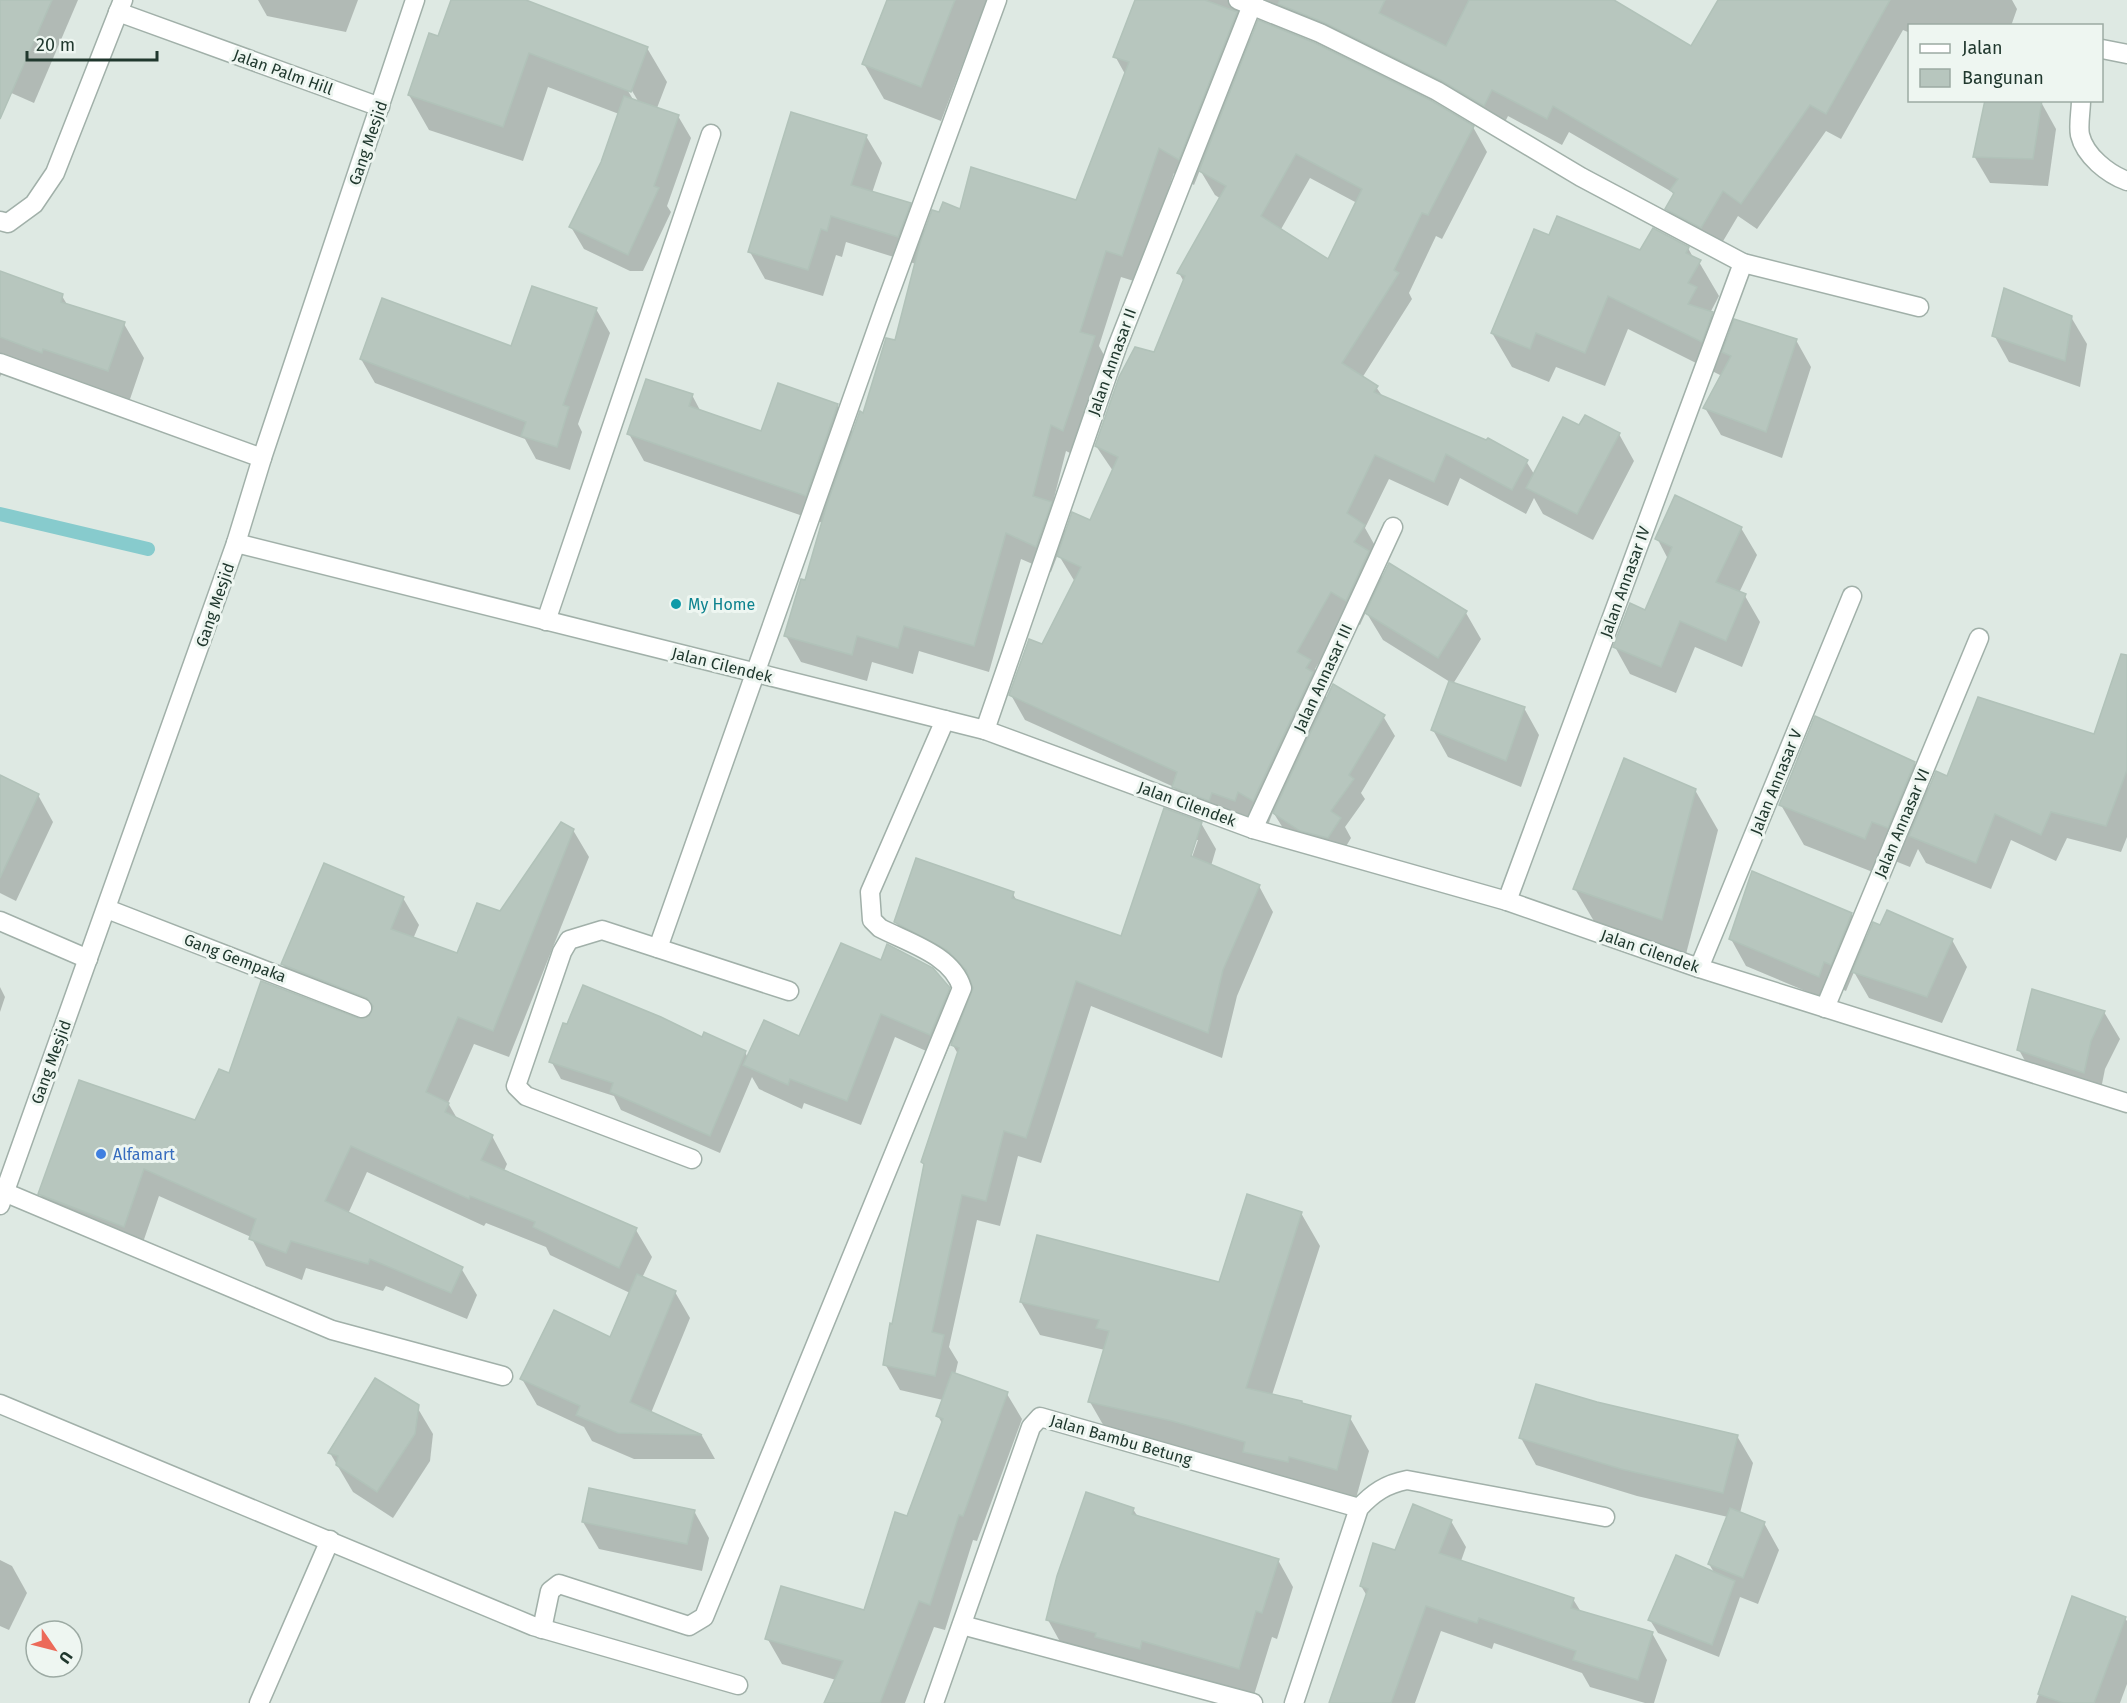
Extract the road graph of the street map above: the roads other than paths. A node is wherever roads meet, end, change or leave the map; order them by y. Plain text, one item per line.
1 (415, 0) edge
2 (997, 0) edge
3 (1248, 2) edge
4 (120, 6) edge
5 (2103, 49) edge
6 (2127, 54) edge
7 (2081, 102) edge
8 (380, 107) junction
9 (711, 134) dead end
10 (2127, 181) edge
11 (0, 221) edge
12 (1743, 263) junction
13 (1919, 307) dead end
14 (0, 363) edge
15 (262, 458) junction
16 (1393, 527) dead end
17 (236, 543) junction
18 (1852, 596) dead end
19 (546, 621) junction
20 (1979, 638) dead end
21 (754, 673) junction
22 (945, 720) junction
23 (985, 730) junction
24 (1253, 828) junction
25 (1507, 901) junction
26 (107, 909) junction
27 (0, 921) edge
28 (658, 948) junction
29 (88, 959) junction
30 (1699, 968) junction
31 (789, 991) dead end
32 (362, 1008) dead end
33 (1825, 1008) junction
34 (2127, 1103) edge
35 (692, 1159) dead end
36 (2, 1198) edge
37 (502, 1376) dead end
38 (0, 1404) edge
39 (1359, 1508) junction
40 (1605, 1517) dead end
41 (330, 1540) junction
42 (962, 1625) junction
43 (542, 1629) junction
44 (738, 1685) dead end
45 (259, 1703) edge
46 (934, 1703) edge
47 (1253, 1703) edge
48 (1294, 1703) edge

1 - 8 street, Gang Mesjid
2 - 21 street
3 - 12 street
3 - 23 street, Jalan Annasar II
4 - 8 street, Jalan Palm Hill
4 - 11 street
5 - 6 street
7 - 10 street
8 - 15 street, Gang Mesjid
9 - 19 street
12 - 13 street
12 - 25 street, Jalan Annasar IV
14 - 15 street
15 - 17 street, Gang Mesjid
16 - 24 street, Jalan Annasar III
17 - 19 street, Jalan Cilendek
17 - 26 street, Gang Mesjid
18 - 30 street, Jalan Annasar V
19 - 21 street, Jalan Cilendek
20 - 33 street, Jalan Annasar VI
21 - 22 street, Jalan Cilendek
21 - 28 street
22 - 23 street, Jalan Cilendek
22 - 43 street
23 - 24 street, Jalan Cilendek
24 - 25 street, Jalan Cilendek
25 - 30 street, Jalan Cilendek
26 - 29 street, Gang Mesjid
26 - 32 street, Gang Gempaka
27 - 29 street
28 - 31 street
28 - 35 street
29 - 36 street, Gang Mesjid
30 - 33 street, Jalan Cilendek
33 - 34 street, Jalan Cilendek
36 - 37 street
38 - 41 street
39 - 40 street
39 - 42 street, Jalan Bambu Betung
39 - 48 street
41 - 43 street
41 - 45 street
42 - 46 street, Jalan Bambu Betung
42 - 47 street
43 - 44 street

